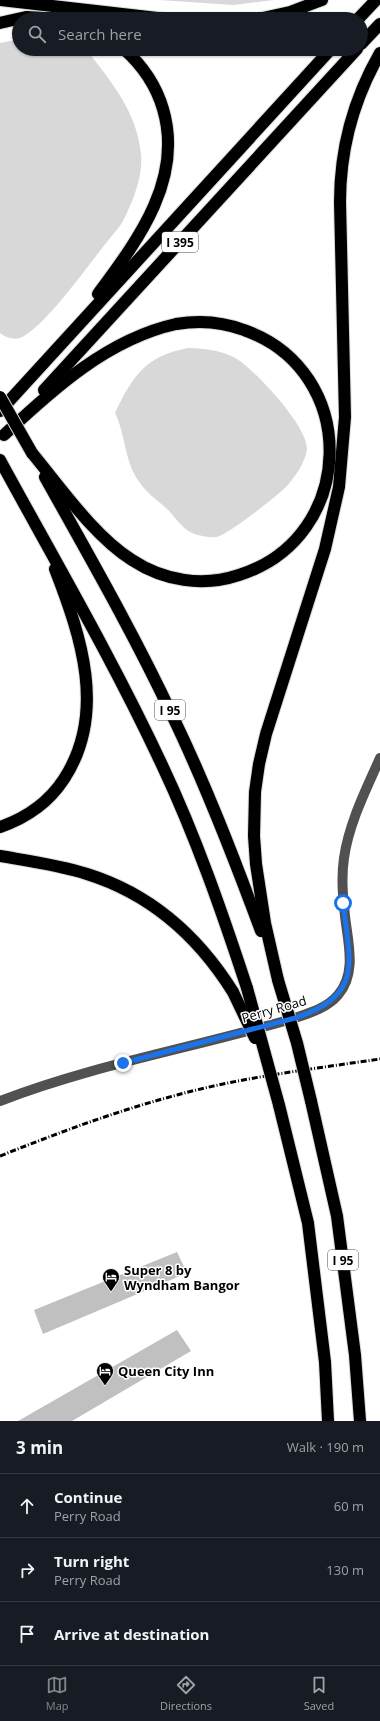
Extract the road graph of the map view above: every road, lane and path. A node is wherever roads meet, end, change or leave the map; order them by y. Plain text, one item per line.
1 (0, 0) edge
2 (322, 0) edge
3 (376, 0) edge
4 (105, 12) edge
5 (290, 12) edge
6 (365, 12) edge
7 (12, 21) edge
8 (0, 23) edge
9 (380, 24) edge
10 (368, 37) edge
11 (380, 53) edge
12 (130, 56) edge
13 (325, 56) edge
14 (351, 56) edge
15 (53, 352) junction
16 (0, 397) edge
17 (0, 411) edge
18 (2, 437) edge
19 (32, 454) junction
20 (0, 460) edge
21 (35, 522) junction
22 (380, 758) edge
23 (0, 827) edge
24 (0, 856) edge
25 (278, 980) junction
26 (274, 1084) junction
27 (0, 1101) edge
28 (328, 1421) edge
29 (360, 1421) edge

1 - 4 highway
2 - 5 highway
3 - 6 highway
7 - 8 highway
9 - 10 highway
11 - 25 highway
12 - 15 highway
13 - 15 highway, I 395
14 - 18 highway, I 395
15 - 17 highway, I 395
16 - 19 highway, I 95, bridge
18 - 19 highway
19 - 25 highway, I 95
20 - 21 highway, I 95
21 - 23 highway
21 - 26 highway, I 95, bridge
22 - 27 street, Perry Road
24 - 26 highway, bridge
25 - 29 highway, I 95, bridge
26 - 28 highway, I 95, bridge

